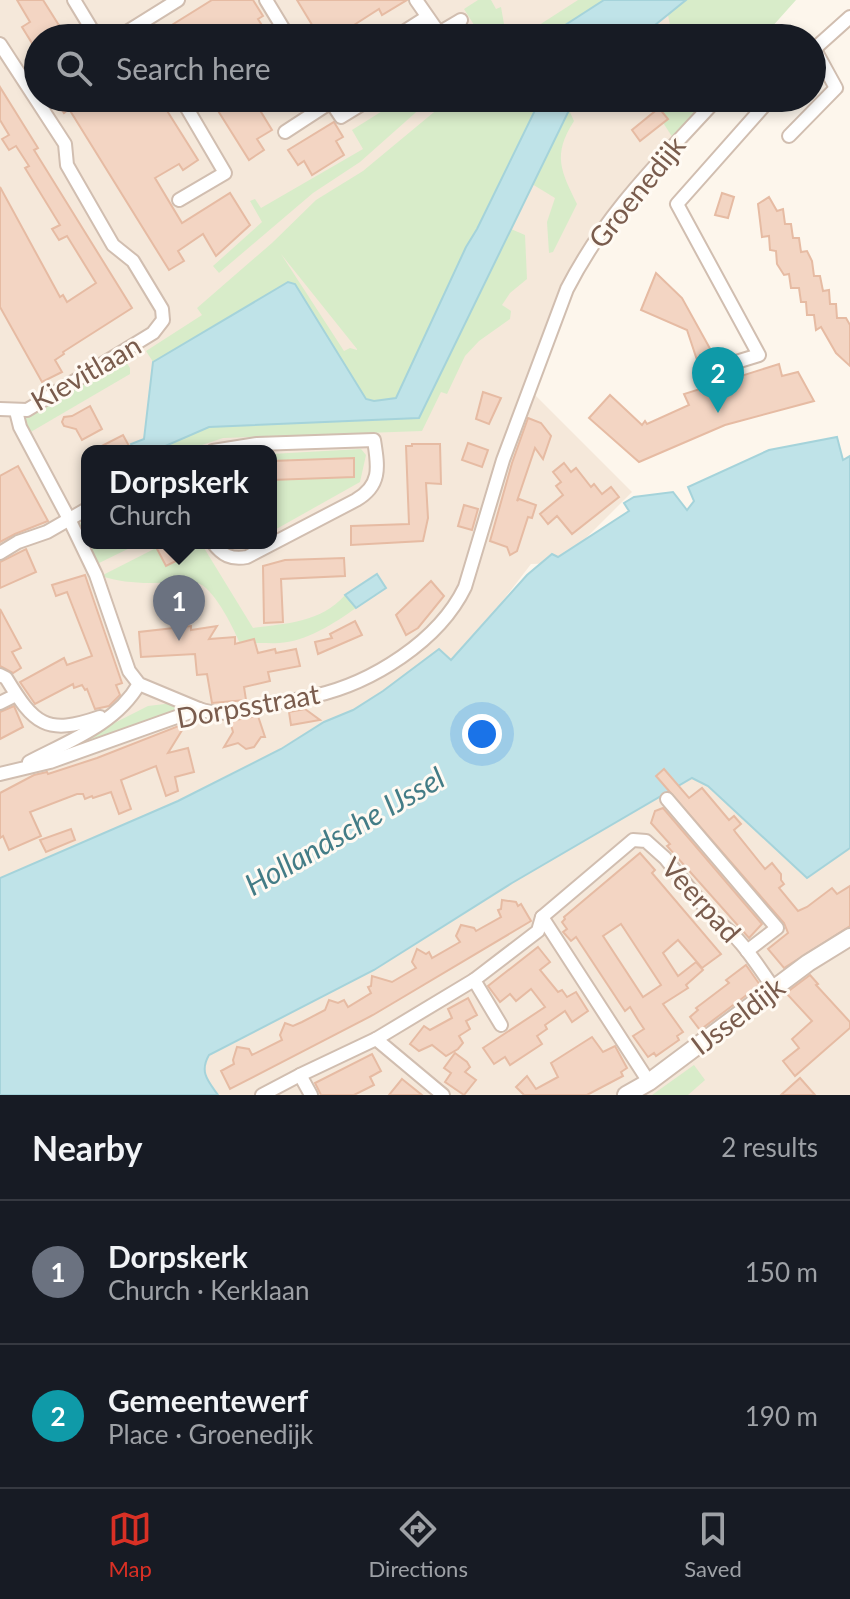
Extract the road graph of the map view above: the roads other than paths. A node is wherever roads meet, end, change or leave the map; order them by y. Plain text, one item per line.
1 (74, 0) edge
2 (178, 0) edge
3 (266, 0) edge
4 (416, 0) edge
5 (427, 17) junction
6 (850, 17) edge
7 (461, 20) dead end
8 (89, 24) edge
9 (140, 24) edge
10 (281, 24) edge
11 (416, 24) edge
12 (432, 24) edge
13 (454, 24) edge
14 (826, 38) edge
15 (0, 44) edge
16 (826, 71) edge
17 (24, 75) edge
18 (826, 98) edge
19 (47, 112) edge
20 (189, 112) edge
21 (313, 112) edge
22 (705, 112) edge
23 (759, 112) edge
24 (812, 112) edge
25 (285, 132) dead end
26 (789, 136) dead end
27 (179, 200) dead end
28 (707, 371) dead end
29 (532, 379) joint
30 (0, 409) edge
31 (16, 411) junction
32 (251, 445) edge
33 (81, 512) edge
34 (69, 519) junction
35 (277, 541) edge
36 (81, 544) edge
37 (83, 549) edge
38 (217, 549) edge
39 (262, 549) edge
40 (0, 553) edge
41 (0, 675) edge
42 (139, 684) junction
43 (16, 695) junction
44 (0, 703) edge
45 (199, 709) junction
46 (110, 718) junction
47 (20, 768) junction
48 (0, 774) edge
49 (667, 799) dead end
50 (542, 917) junction
51 (850, 937) edge
52 (747, 951) junction
53 (474, 980) junction
54 (775, 990) junction
55 (501, 1025) dead end
56 (376, 1039) junction
57 (300, 1075) junction
58 (649, 1082) junction
59 (262, 1095) edge
60 (311, 1095) edge
61 (443, 1095) edge
62 (626, 1095) edge

1 - 8 street
2 - 9 street
3 - 10 street
4 - 5 street
5 - 11 street
5 - 12 street
6 - 14 street
7 - 13 street
15 - 17 street
16 - 18 street
19 - 31 street, Kievitlaan
20 - 27 street
21 - 25 street
22 - 29 street, Groenedijk
23 - 28 street, Groenedijk
24 - 26 street
29 - 45 street, Dorpsstraat
30 - 31 street, Kievitlaan
31 - 34 street
32 - 35 street
33 - 34 street
34 - 36 street
34 - 40 street
37 - 42 street
38 - 39 street
41 - 43 street
42 - 45 street
42 - 46 street, Dorpsstraat
43 - 44 street
43 - 46 street
45 - 47 street, Dorpsstraat
46 - 47 street, Dorpsstraat
47 - 48 street, Dorpsstraat
49 - 52 street
50 - 52 street, Veerpad
50 - 53 street, Veerpad
50 - 58 street
51 - 54 street, IJsseldijk
52 - 54 street, Veerpad
53 - 55 street
53 - 56 street, Veerpad
54 - 58 street, IJsseldijk
56 - 57 street, Veerpad
56 - 61 street
57 - 59 street, Veerpad
57 - 60 street
58 - 62 street, IJsseldijk

